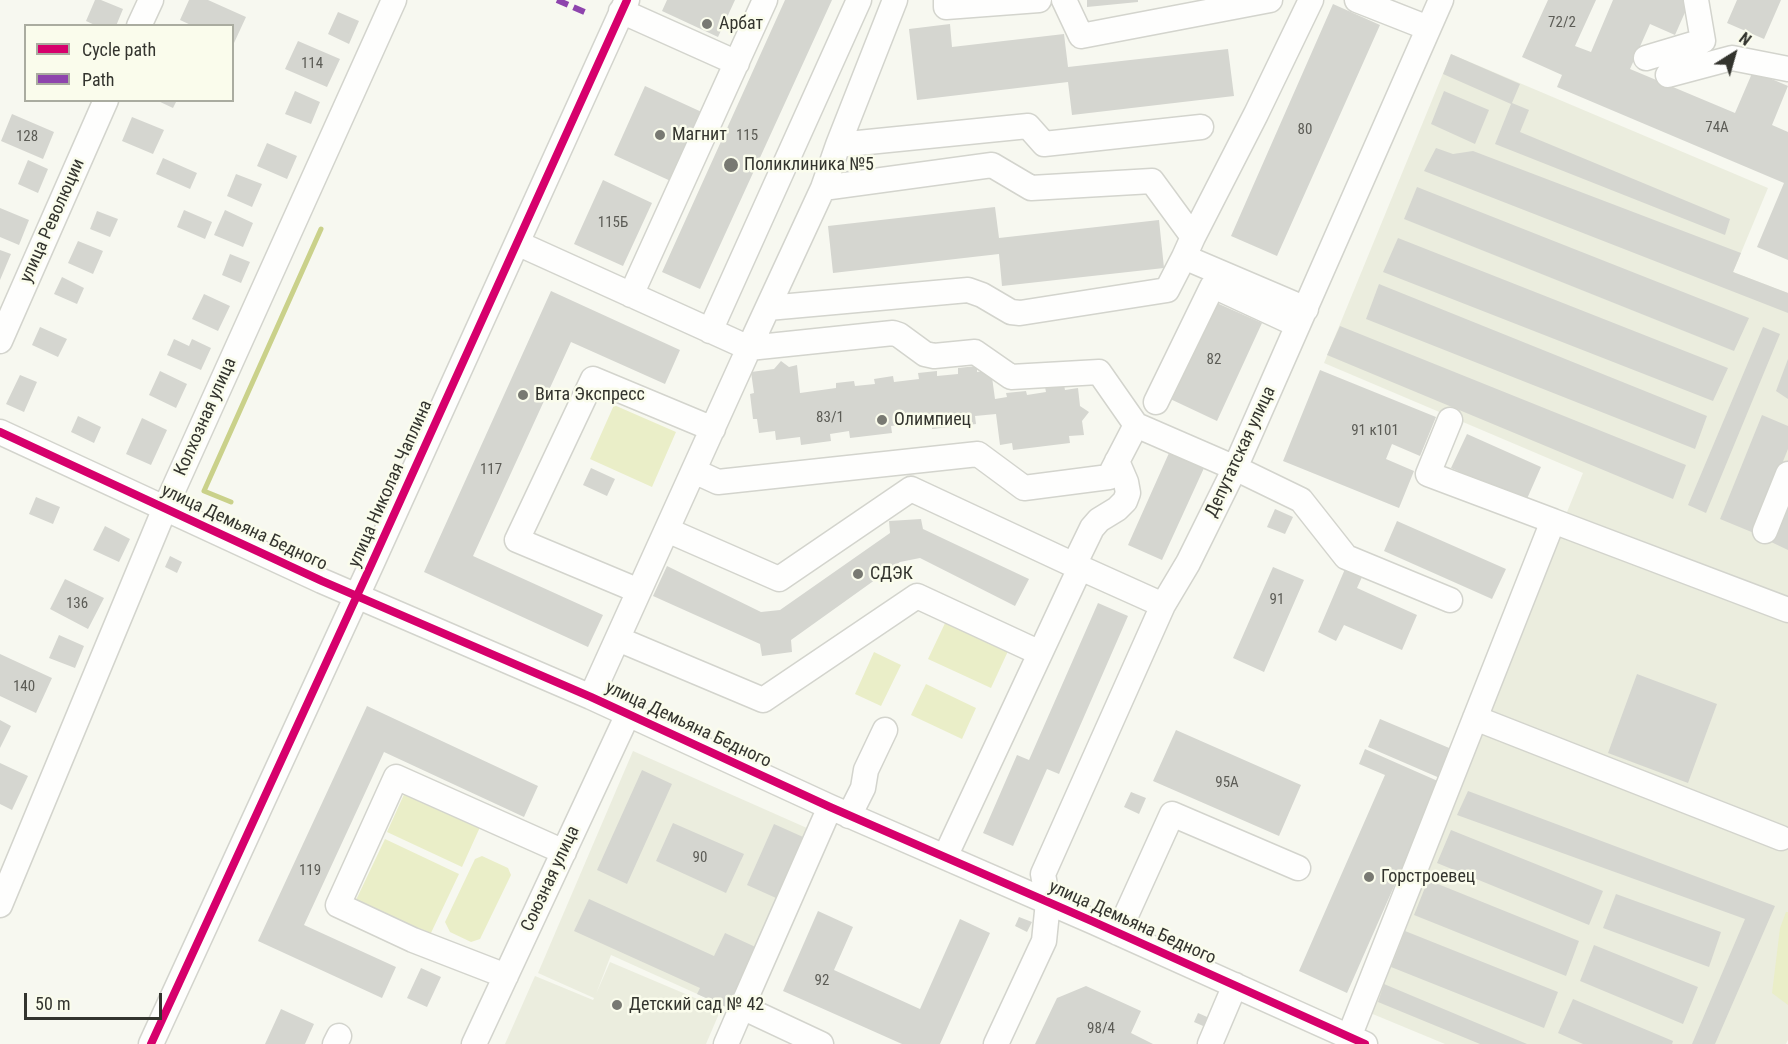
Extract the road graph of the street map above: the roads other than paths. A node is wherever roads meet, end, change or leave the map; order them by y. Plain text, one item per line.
1 (151, 0) edge
2 (394, 0) edge
3 (765, 0) edge
4 (860, 0) edge
5 (895, 0) edge
6 (946, 0) edge
7 (1040, 0) edge
8 (1064, 0) edge
9 (1270, 0) edge
10 (1311, 0) edge
11 (1357, 0) edge
12 (1441, 0) edge
13 (1696, 0) edge
14 (624, 6) edge
15 (140, 24) edge
16 (1428, 28) junction
17 (1646, 58) dead end
18 (737, 63) junction
19 (1788, 69) edge
20 (1668, 75) dead end
21 (105, 102) edge
22 (1201, 127) dead end
23 (838, 145) junction
24 (823, 188) junction
25 (516, 243) junction
26 (1188, 247) junction
27 (632, 295) junction
28 (768, 308) junction
29 (1302, 317) junction
30 (710, 331) junction
31 (0, 341) edge
32 (749, 348) junction
33 (1156, 402) dead end
34 (1450, 420) dead end
35 (1136, 424) junction
36 (713, 429) junction
37 (0, 432) edge
38 (1117, 461) junction
39 (1235, 468) junction
40 (693, 471) junction
41 (1788, 474) edge
42 (165, 508) junction
43 (1553, 521) junction
44 (667, 530) junction
45 (1765, 531) dead end
46 (1077, 567) junction
47 (639, 591) junction
48 (357, 596) junction
49 (1450, 600) dead end
50 (1163, 604) junction
51 (1788, 610) edge
52 (618, 639) junction
53 (1041, 653) junction
54 (591, 697) junction
55 (628, 714) junction
56 (1475, 718) junction
57 (885, 730) dead end
58 (840, 812) junction
59 (1781, 838) dead end
60 (564, 852) junction
61 (945, 857) junction
62 (1298, 868) dead end
63 (1048, 902) junction
64 (0, 905) edge
65 (1118, 933) junction
66 (506, 976) junction
67 (1236, 985) junction
68 (742, 1007) junction
69 (1357, 1040) edge
70 (151, 1044) edge
71 (474, 1044) edge
72 (726, 1044) edge
73 (821, 1044) edge
74 (996, 1044) edge
75 (1210, 1044) edge

1 - 15 street
2 - 42 street, Колхозная улица
3 - 18 street
4 - 30 street
5 - 23 street
6 - 7 street
8 - 9 street
10 - 26 street
11 - 16 street
12 - 16 street, Депутатская улица
13 - 17 street
14 - 18 street
14 - 25 street, улица Николая Чаплина
16 - 29 street, Депутатская улица
18 - 27 street
19 - 20 street
21 - 31 street, улица Революции
22 - 23 street
23 - 24 street
24 - 26 street
24 - 28 street
25 - 27 street
25 - 48 street, улица Николая Чаплина
26 - 28 street
26 - 29 street
27 - 30 street
28 - 32 street
29 - 33 street
29 - 39 street, Депутатская улица
30 - 32 street
32 - 35 street
32 - 36 street
34 - 43 street
35 - 38 street
35 - 39 street
36 - 40 street
36 - 47 street
37 - 42 street, улица Демьяна Бедного
38 - 40 street
38 - 46 street
39 - 49 street
39 - 50 street, Депутатская улица
40 - 44 street
41 - 45 street
42 - 48 street, улица Демьяна Бедного
42 - 64 street, Колхозная улица
43 - 51 street
43 - 56 street
44 - 46 street
44 - 47 street
46 - 50 street
46 - 53 street
47 - 52 street
48 - 54 street, улица Демьяна Бедного
48 - 70 street, улица Николая Чаплина
50 - 63 street, Депутатская улица
52 - 53 street
52 - 54 street
53 - 61 street
54 - 55 street, улица Демьяна Бедного
55 - 58 street, улица Демьяна Бедного
55 - 60 street, Союзная улица
56 - 59 street
56 - 69 street
57 - 58 street
58 - 61 street, улица Демьяна Бедного
58 - 68 street
60 - 66 street, Союзная улица
60 - 66 street
61 - 63 street, улица Демьяна Бедного
62 - 65 street
63 - 65 street, улица Демьяна Бедного
63 - 74 street, Депутатская улица
65 - 67 street, улица Демьяна Бедного
66 - 71 street, Союзная улица
67 - 69 street, улица Демьяна Бедного
67 - 75 street
68 - 72 street
68 - 73 street

